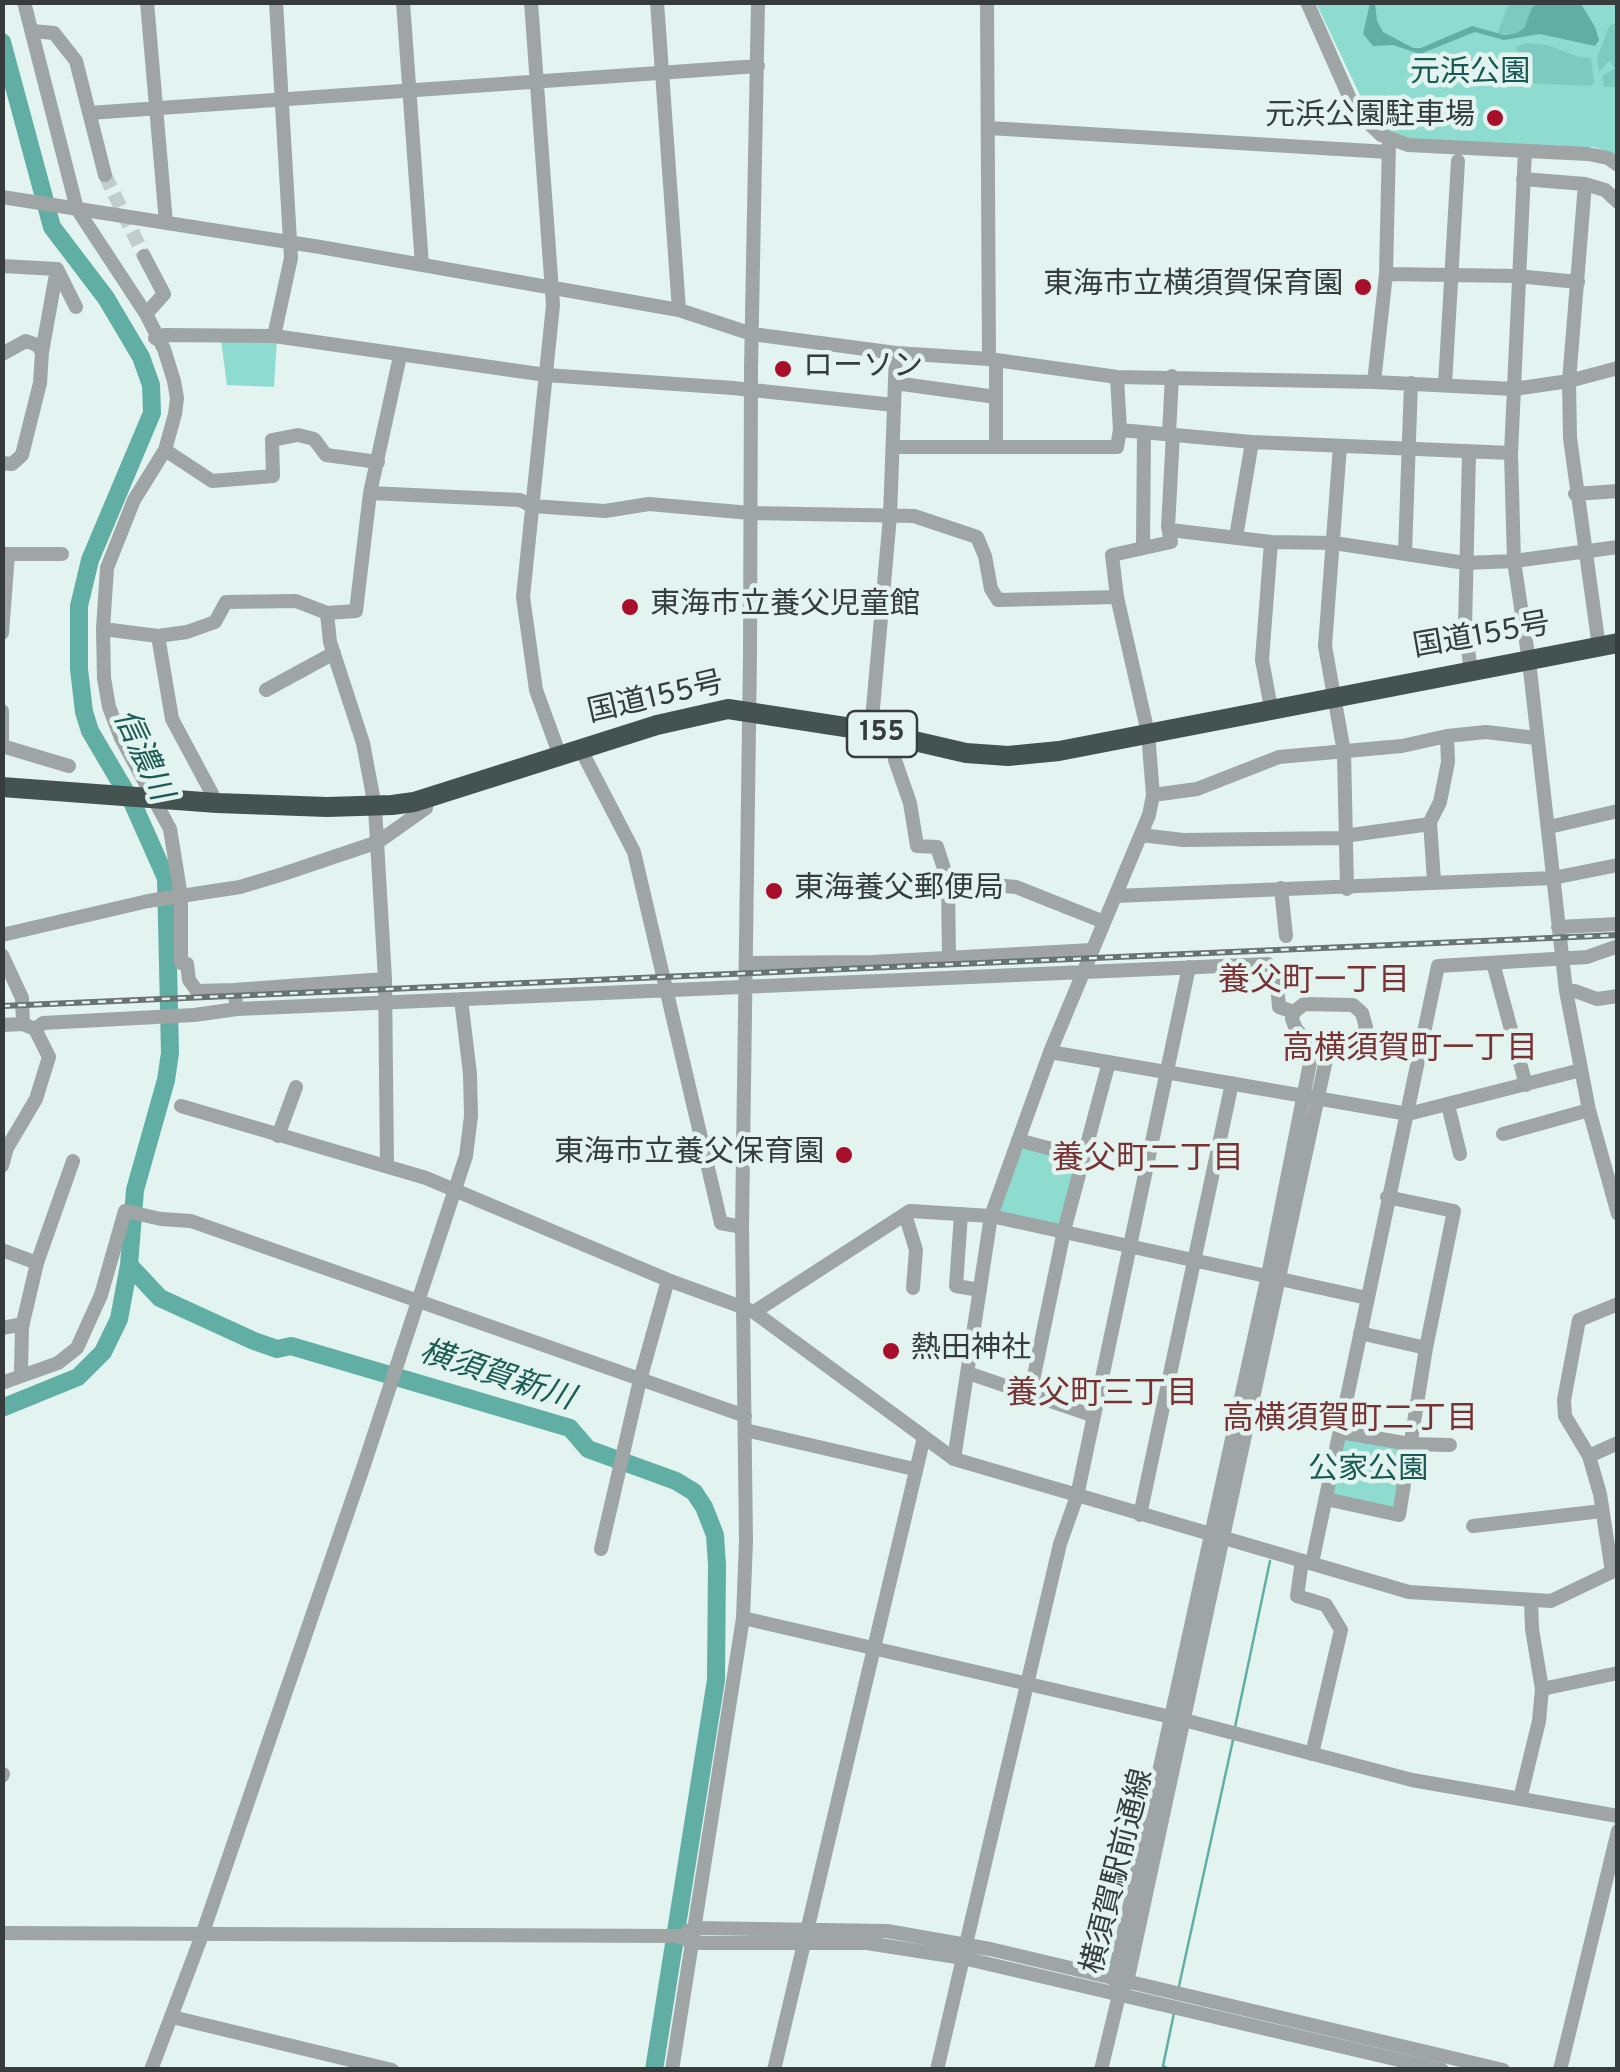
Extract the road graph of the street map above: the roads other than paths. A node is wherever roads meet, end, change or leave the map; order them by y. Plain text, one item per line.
1 (24, 2) edge
2 (147, 2) edge
3 (276, 2) edge
4 (404, 2) edge
5 (530, 2) edge
6 (658, 2) edge
7 (758, 2) edge
8 (987, 2) edge
9 (1306, 2) edge
10 (32, 31) junction
11 (758, 66) junction
12 (662, 74) junction
13 (536, 82) junction
14 (410, 89) junction
15 (282, 100) junction
16 (156, 109) junction
17 (89, 113) junction
18 (989, 128) junction
19 (1389, 145) junction
20 (1525, 151) junction
21 (1458, 162) dead end
22 (1618, 165) edge
23 (105, 176) tunnel mouth
24 (1523, 179) junction
25 (1586, 184) junction
26 (2, 197) edge
27 (1618, 202) edge
28 (76, 209) junction
29 (166, 223) junction
30 (290, 243) junction
31 (144, 256) tunnel mouth
32 (422, 265) junction
33 (2, 266) edge
34 (57, 268) junction
35 (1386, 274) junction
36 (1452, 275) junction
37 (1517, 276) junction
38 (1578, 282) junction
39 (552, 288) junction
40 (76, 307) dead end
41 (678, 310) junction
42 (146, 314) junction
43 (752, 334) junction
44 (274, 336) junction
45 (155, 338) junction
46 (42, 352) junction
47 (896, 353) junction
48 (2, 354) edge
49 (400, 356) junction
50 (992, 360) junction
51 (1618, 368) edge
52 (546, 376) junction
53 (1172, 376) junction
54 (1116, 377) junction
55 (1374, 382) junction
56 (1568, 382) junction
57 (895, 383) junction
58 (1410, 384) junction
59 (1445, 385) junction
60 (1514, 389) junction
61 (753, 391) junction
62 (996, 396) junction
63 (894, 405) junction
64 (1120, 430) junction
65 (1144, 432) junction
66 (1171, 434) junction
67 (1252, 442) junction
68 (996, 446) junction
69 (1340, 446) junction
70 (893, 447) junction
71 (165, 450) junction
72 (1409, 450) junction
73 (1468, 453) junction
74 (1511, 453) junction
75 (378, 462) junction
76 (2, 463) edge
77 (1618, 491) edge
78 (370, 493) junction
79 (1575, 494) junction
80 (532, 506) junction
81 (750, 513) junction
82 (890, 516) junction
83 (1170, 530) junction
84 (1236, 537) junction
85 (1270, 542) junction
86 (1334, 543) junction
87 (1143, 547) junction
88 (1618, 547) edge
89 (1584, 551) junction
90 (1405, 552) junction
91 (5, 554) edge
92 (62, 554) dead end
93 (1514, 561) junction
94 (1465, 563) junction
95 (1117, 597) junction
96 (327, 613) junction
97 (103, 629) junction
98 (2, 633) edge
99 (158, 636) junction
100 (1608, 645) edge
101 (334, 653) junction
102 (1530, 661) junction
103 (1471, 671) junction
104 (266, 690) dead end
105 (1333, 696) junction
106 (1271, 708) junction
107 (749, 710) junction
108 (2, 712) edge
109 (871, 731) junction
110 (1148, 733) junction
111 (1446, 736) junction
112 (896, 738) junction
113 (1536, 738) junction
114 (2, 744) edge
115 (580, 748) junction
116 (1344, 752) junction
117 (560, 756) junction
118 (69, 766) dead end
119 (2, 787) edge
120 (1153, 796) junction
121 (152, 798) junction
122 (427, 798) junction
123 (217, 803) junction
124 (374, 807) junction
125 (1618, 811) edge
126 (1430, 824) junction
127 (1549, 828) junction
128 (1140, 834) junction
129 (1344, 837) junction
130 (378, 842) junction
131 (1618, 865) edge
132 (1553, 878) junction
133 (948, 882) junction
134 (1434, 882) junction
135 (1280, 888) junction
136 (1346, 888) junction
137 (178, 896) junction
138 (1115, 896) junction
139 (1104, 922) junction
140 (1618, 924) edge
141 (1558, 928) junction
142 (2, 935) edge
143 (1286, 936) dead end
144 (1618, 946) edge
145 (1092, 950) junction
146 (2, 955) edge
147 (1561, 956) junction
148 (949, 958) junction
149 (746, 963) junction
150 (1492, 963) junction
151 (1190, 967) junction
152 (1082, 972) junction
153 (385, 979) junction
154 (746, 986) junction
155 (234, 990) junction
156 (666, 990) junction
157 (1566, 992) junction
158 (1618, 996) edge
159 (461, 999) junction
160 (385, 1002) junction
161 (237, 1009) junction
162 (1294, 1012) junction
163 (2, 1025) edge
164 (29, 1026) junction
165 (1050, 1052) junction
166 (1320, 1052) junction
167 (1109, 1062) junction
168 (1581, 1070) junction
169 (1165, 1073) junction
170 (1232, 1083) junction
171 (1526, 1085) junction
172 (296, 1087) dead end
173 (1311, 1096) junction
174 (1448, 1105) junction
175 (181, 1106) dead end
176 (1589, 1110) junction
177 (1408, 1114) junction
178 (1503, 1134) dead end
179 (278, 1136) junction
180 (1018, 1140) junction
181 (1460, 1154) dead end
182 (1082, 1157) junction
183 (73, 1161) dead end
184 (2, 1166) edge
185 (388, 1166) junction
186 (1613, 1181) edge
187 (453, 1191) junction
188 (1387, 1196) junction
189 (905, 1214) junction
190 (961, 1214) junction
191 (1618, 1214) edge
192 (991, 1216) junction
193 (742, 1227) junction
194 (1064, 1231) junction
195 (1128, 1246) junction
196 (2, 1250) edge
197 (1195, 1260) junction
198 (37, 1264) junction
199 (1274, 1277) junction
200 (668, 1280) junction
201 (912, 1288) dead end
202 (980, 1290) junction
203 (1366, 1298) junction
204 (420, 1302) junction
205 (1618, 1304) edge
206 (748, 1310) junction
207 (23, 1324) junction
208 (2, 1328) edge
209 (1360, 1332) junction
210 (1426, 1348) junction
211 (968, 1373) junction
212 (21, 1374) junction
213 (640, 1380) junction
214 (2, 1383) edge
215 (1030, 1395) junction
216 (1094, 1416) junction
217 (745, 1423) junction
218 (1340, 1432) junction
219 (924, 1437) junction
220 (1410, 1444) junction
221 (1450, 1444) dead end
222 (1618, 1444) edge
223 (1589, 1456) junction
224 (954, 1459) junction
225 (914, 1469) junction
226 (1077, 1496) junction
227 (1326, 1499) junction
228 (1602, 1511) junction
229 (1140, 1515) junction
230 (1473, 1526) dead end
231 (1216, 1537) junction
232 (601, 1549) dead end
233 (1307, 1562) junction
234 (1615, 1570) edge
235 (1531, 1607) junction
236 (743, 1618) junction
237 (872, 1648) junction
238 (1618, 1673) edge
239 (1028, 1686) junction
240 (1542, 1689) junction
241 (1177, 1719) junction
242 (1312, 1754) junction
243 (1520, 1798) junction
244 (1618, 1816) edge
245 (1618, 1831) edge
246 (414, 1916) dead end
247 (2, 1933) edge
248 (202, 1935) junction
249 (416, 1935) junction
250 (695, 1936) junction
251 (805, 1937) junction
252 (965, 1951) junction
253 (1120, 1985) junction
254 (172, 2017) junction
255 (152, 2070) edge
256 (392, 2070) edge
257 (672, 2070) edge
258 (774, 2070) edge
259 (937, 2070) edge
260 (1101, 2070) edge
261 (1442, 2070) edge
262 (1503, 2070) edge
263 (1560, 2070) edge

1 - 10 street
2 - 16 street
3 - 15 street
4 - 14 street
5 - 13 street
6 - 12 street
7 - 11 street
8 - 18 street
9 - 19 street
10 - 17 street
10 - 28 street
11 - 12 street
11 - 43 street
12 - 13 street
12 - 41 street
13 - 14 street
13 - 39 street
14 - 15 street
14 - 32 street
15 - 16 street
15 - 30 street
16 - 17 street
16 - 29 street
17 - 23 street
18 - 19 street
18 - 50 street
19 - 20 street
19 - 35 street
20 - 22 street
20 - 24 street
21 - 36 street
24 - 25 street
24 - 37 street
25 - 27 street
25 - 38 street
26 - 28 street
28 - 29 street
28 - 42 street
29 - 30 street
30 - 32 street
30 - 44 street
31 - 42 street
32 - 39 street
33 - 34 street
34 - 40 street
34 - 46 street
35 - 36 street
35 - 55 street
36 - 37 street
36 - 59 street
37 - 38 street
37 - 60 street
38 - 56 street
39 - 41 street
39 - 52 street
41 - 43 street
42 - 45 street
43 - 47 street
43 - 61 street
44 - 45 street
44 - 49 street
45 - 71 street
46 - 48 street
46 - 76 street
47 - 50 street
47 - 57 street
49 - 52 street
49 - 75 street
50 - 54 street
50 - 62 street
51 - 56 street
52 - 61 street
52 - 80 street
53 - 54 street
53 - 55 street
53 - 66 street
54 - 64 street
55 - 58 street
56 - 60 street
56 - 79 street
57 - 62 street
57 - 63 street
58 - 59 street
58 - 72 street
59 - 60 street
60 - 74 street
61 - 63 street
61 - 81 street
62 - 68 street
63 - 70 street
64 - 65 street
64 - 68 street
65 - 66 street
65 - 87 street
66 - 67 street
66 - 83 street
67 - 69 street
67 - 84 street
68 - 70 street
69 - 72 street
69 - 86 street
70 - 82 street
71 - 75 street
71 - 97 street
72 - 73 street
72 - 90 street
73 - 74 street
73 - 94 street
74 - 93 street
75 - 78 street
77 - 79 street
78 - 80 street
78 - 96 street
79 - 89 street
80 - 81 street
80 - 117 street
81 - 82 street
81 - 107 street
82 - 95 street
82 - 109 street
83 - 84 street
83 - 87 street
84 - 85 street
85 - 86 street
85 - 106 street
86 - 90 street
86 - 105 street
87 - 95 street
88 - 89 street
89 - 93 street
89 - 100 street
90 - 94 street
91 - 92 street
91 - 98 street
93 - 94 street
93 - 102 street
94 - 103 street
95 - 110 street
96 - 99 street
96 - 101 street
97 - 99 street
97 - 121 street
99 - 123 street
100 - 102 highway, 国道155号 / 155
101 - 104 street
101 - 124 street
102 - 103 highway, 国道155号 / 155
102 - 113 street
103 - 105 highway, 国道155号 / 155
105 - 106 highway, 国道155号 / 155
105 - 116 street
106 - 110 highway, 国道155号 / 155
107 - 109 highway, 国道155号 / 155
107 - 115 highway, 国道155号 / 155
107 - 149 street
108 - 114 street
109 - 112 highway, 国道155号 / 155
110 - 112 highway, 国道155号 / 155
110 - 120 street
111 - 113 street
111 - 116 street
111 - 126 street
112 - 133 street
113 - 127 street
114 - 118 street
115 - 117 highway, 国道155号 / 155
115 - 156 street
116 - 120 street
116 - 129 street
117 - 122 highway, 国道155号 / 155
119 - 121 highway, 国道155号 / 155
120 - 128 street
121 - 123 highway, 国道155号 / 155
121 - 137 street
122 - 124 highway, 国道155号 / 155
122 - 130 street
123 - 124 highway, 国道155号 / 155
124 - 130 street
125 - 127 street
126 - 129 street
126 - 134 street
127 - 132 street
128 - 129 street
128 - 138 street
129 - 136 street
130 - 137 street
130 - 153 street
131 - 132 street
132 - 134 street
132 - 141 street
133 - 139 street
133 - 148 street
134 - 136 street
135 - 136 street
135 - 138 street
135 - 143 street
137 - 142 street
137 - 155 street
138 - 139 street
139 - 145 street
140 - 141 street
141 - 147 street
144 - 147 street
145 - 148 street
145 - 152 street
146 - 164 street
147 - 150 street
147 - 157 street
148 - 149 street
149 - 154 street
150 - 171 street
150 - 177 street
151 - 152 street
151 - 162 street
151 - 169 street
152 - 154 street
152 - 165 street
153 - 155 street
153 - 160 street
154 - 156 street
154 - 193 street
155 - 161 street
156 - 159 street
156 - 193 street
157 - 158 street
157 - 168 street
159 - 160 street
159 - 187 street
160 - 161 street
160 - 185 street
161 - 164 street
162 - 166 street
162 - 166 street
163 - 164 street
164 - 184 street
165 - 167 street
165 - 180 street
166 - 173 street, 横須賀駅前通線
167 - 169 street
167 - 182 street
168 - 171 street
168 - 176 street
169 - 170 street
169 - 195 street
170 - 173 street
170 - 197 street
171 - 174 street
172 - 179 street
173 - 177 street
173 - 199 street, 横須賀駅前通線
174 - 177 street
174 - 181 street
175 - 179 street
176 - 178 street
176 - 186 street
177 - 188 street
179 - 185 street
180 - 182 street
180 - 192 street
182 - 194 street
183 - 198 street
185 - 187 street
186 - 191 street
187 - 200 street
187 - 204 street
188 - 203 street
188 - 210 street
189 - 190 street
189 - 201 street
189 - 206 street
190 - 192 street
190 - 202 street
192 - 194 street
192 - 202 street
193 - 206 street
194 - 195 street
194 - 215 street
195 - 197 street
195 - 216 street
196 - 198 street
197 - 199 street
197 - 229 street
198 - 207 street
199 - 203 street
199 - 231 street, 横須賀駅前通線
200 - 206 street
200 - 213 street
202 - 211 street
203 - 209 street
204 - 212 street
204 - 213 street
204 - 248 street
205 - 223 street
206 - 217 street
206 - 219 street
207 - 208 street
207 - 212 street
209 - 210 street
209 - 218 street
210 - 220 street
211 - 215 street
211 - 224 street
212 - 214 street
213 - 217 street
213 - 232 street
215 - 216 street
216 - 226 street
217 - 225 street
217 - 236 street
218 - 220 street
218 - 227 street
219 - 224 street
219 - 225 street
220 - 221 street
220 - 227 street
222 - 223 street
223 - 228 street
224 - 226 street
225 - 237 street
226 - 229 street
226 - 239 street
227 - 233 street
228 - 230 street
228 - 234 street
229 - 231 street
231 - 233 street
231 - 241 street, 横須賀駅前通線
233 - 235 street
233 - 242 street
234 - 235 street
235 - 240 street
236 - 237 street
236 - 250 street
237 - 239 street
237 - 251 street
238 - 240 street
239 - 241 street
239 - 252 street
240 - 243 street
241 - 242 street
241 - 253 street, 横須賀駅前通線
242 - 243 street
243 - 244 street
245 - 263 street
246 - 249 street
247 - 248 street
248 - 249 street
248 - 254 street
249 - 250 street
250 - 251 street
250 - 257 street
251 - 252 street
251 - 258 street
252 - 253 street
252 - 259 street
253 - 260 street, 横須賀駅前通線
253 - 261 street
253 - 262 street
254 - 255 street
254 - 256 street

